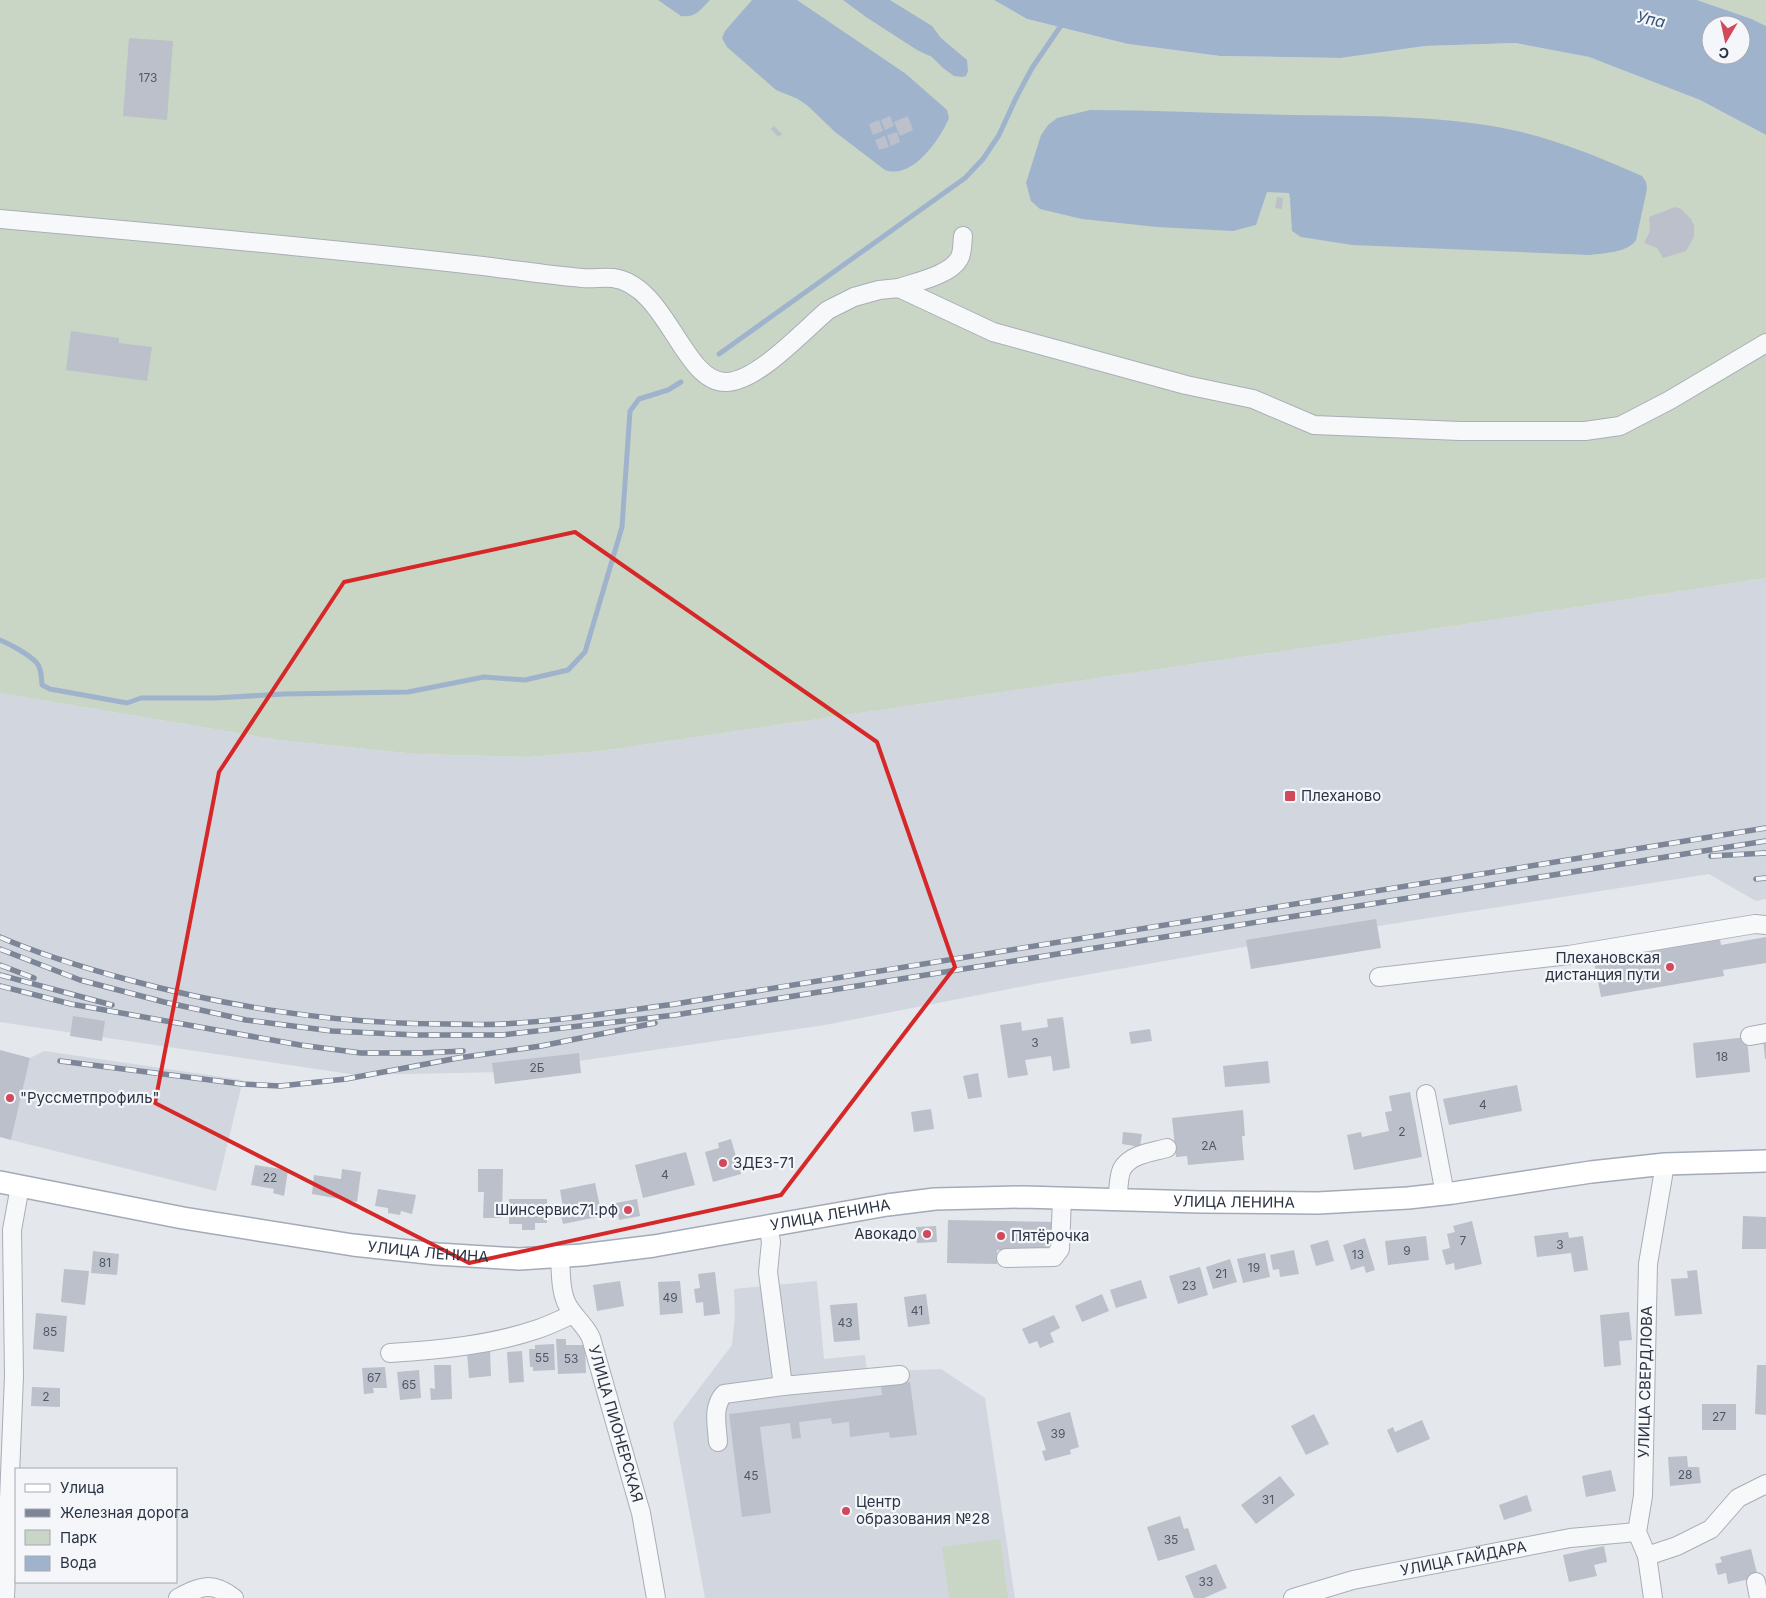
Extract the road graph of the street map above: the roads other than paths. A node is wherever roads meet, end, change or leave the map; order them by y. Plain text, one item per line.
1 (0, 219) edge
2 (963, 236) dead end
3 (900, 288) junction
4 (1766, 343) edge
5 (1766, 925) edge
6 (1379, 977) dead end
7 (1426, 1094) dead end
8 (1167, 1148) dead end
9 (1766, 1161) edge
10 (1665, 1164) junction
11 (10, 1184) edge
12 (1445, 1194) junction
13 (1062, 1198) junction
14 (1117, 1200) junction
15 (768, 1225) junction
16 (560, 1256) junction
17 (1006, 1258) dead end
18 (7, 1296) edge
19 (573, 1314) junction
20 (390, 1353) dead end
21 (900, 1375) dead end
22 (783, 1386) junction
23 (718, 1442) dead end
24 (1766, 1484) edge
25 (1637, 1532) junction
26 (1647, 1556) junction
27 (5, 1598) edge
28 (178, 1598) edge
29 (234, 1598) edge
30 (656, 1598) edge
31 (1293, 1598) edge
32 (1653, 1598) edge

1 - 3 street
2 - 3 street
3 - 4 street
5 - 6 street
7 - 12 street
8 - 14 street
9 - 10 main road, УЛИЦА ЛЕНИНА
10 - 12 main road, УЛИЦА ЛЕНИНА
10 - 25 street, УЛИЦА СВЕРДЛОВА
11 - 16 main road, УЛИЦА ЛЕНИНА
11 - 18 street
12 - 14 main road, УЛИЦА ЛЕНИНА
13 - 14 main road, УЛИЦА ЛЕНИНА
13 - 15 main road, УЛИЦА ЛЕНИНА
13 - 17 street
15 - 16 main road, УЛИЦА ЛЕНИНА
15 - 22 street
16 - 19 street, УЛИЦА ПИОНЕРСКАЯ
18 - 27 street
19 - 20 street
19 - 30 street, УЛИЦА ПИОНЕРСКАЯ
21 - 22 street
22 - 23 street
24 - 26 street
25 - 26 street
25 - 31 street, УЛИЦА ГАЙДАРА
26 - 32 street
28 - 29 street

